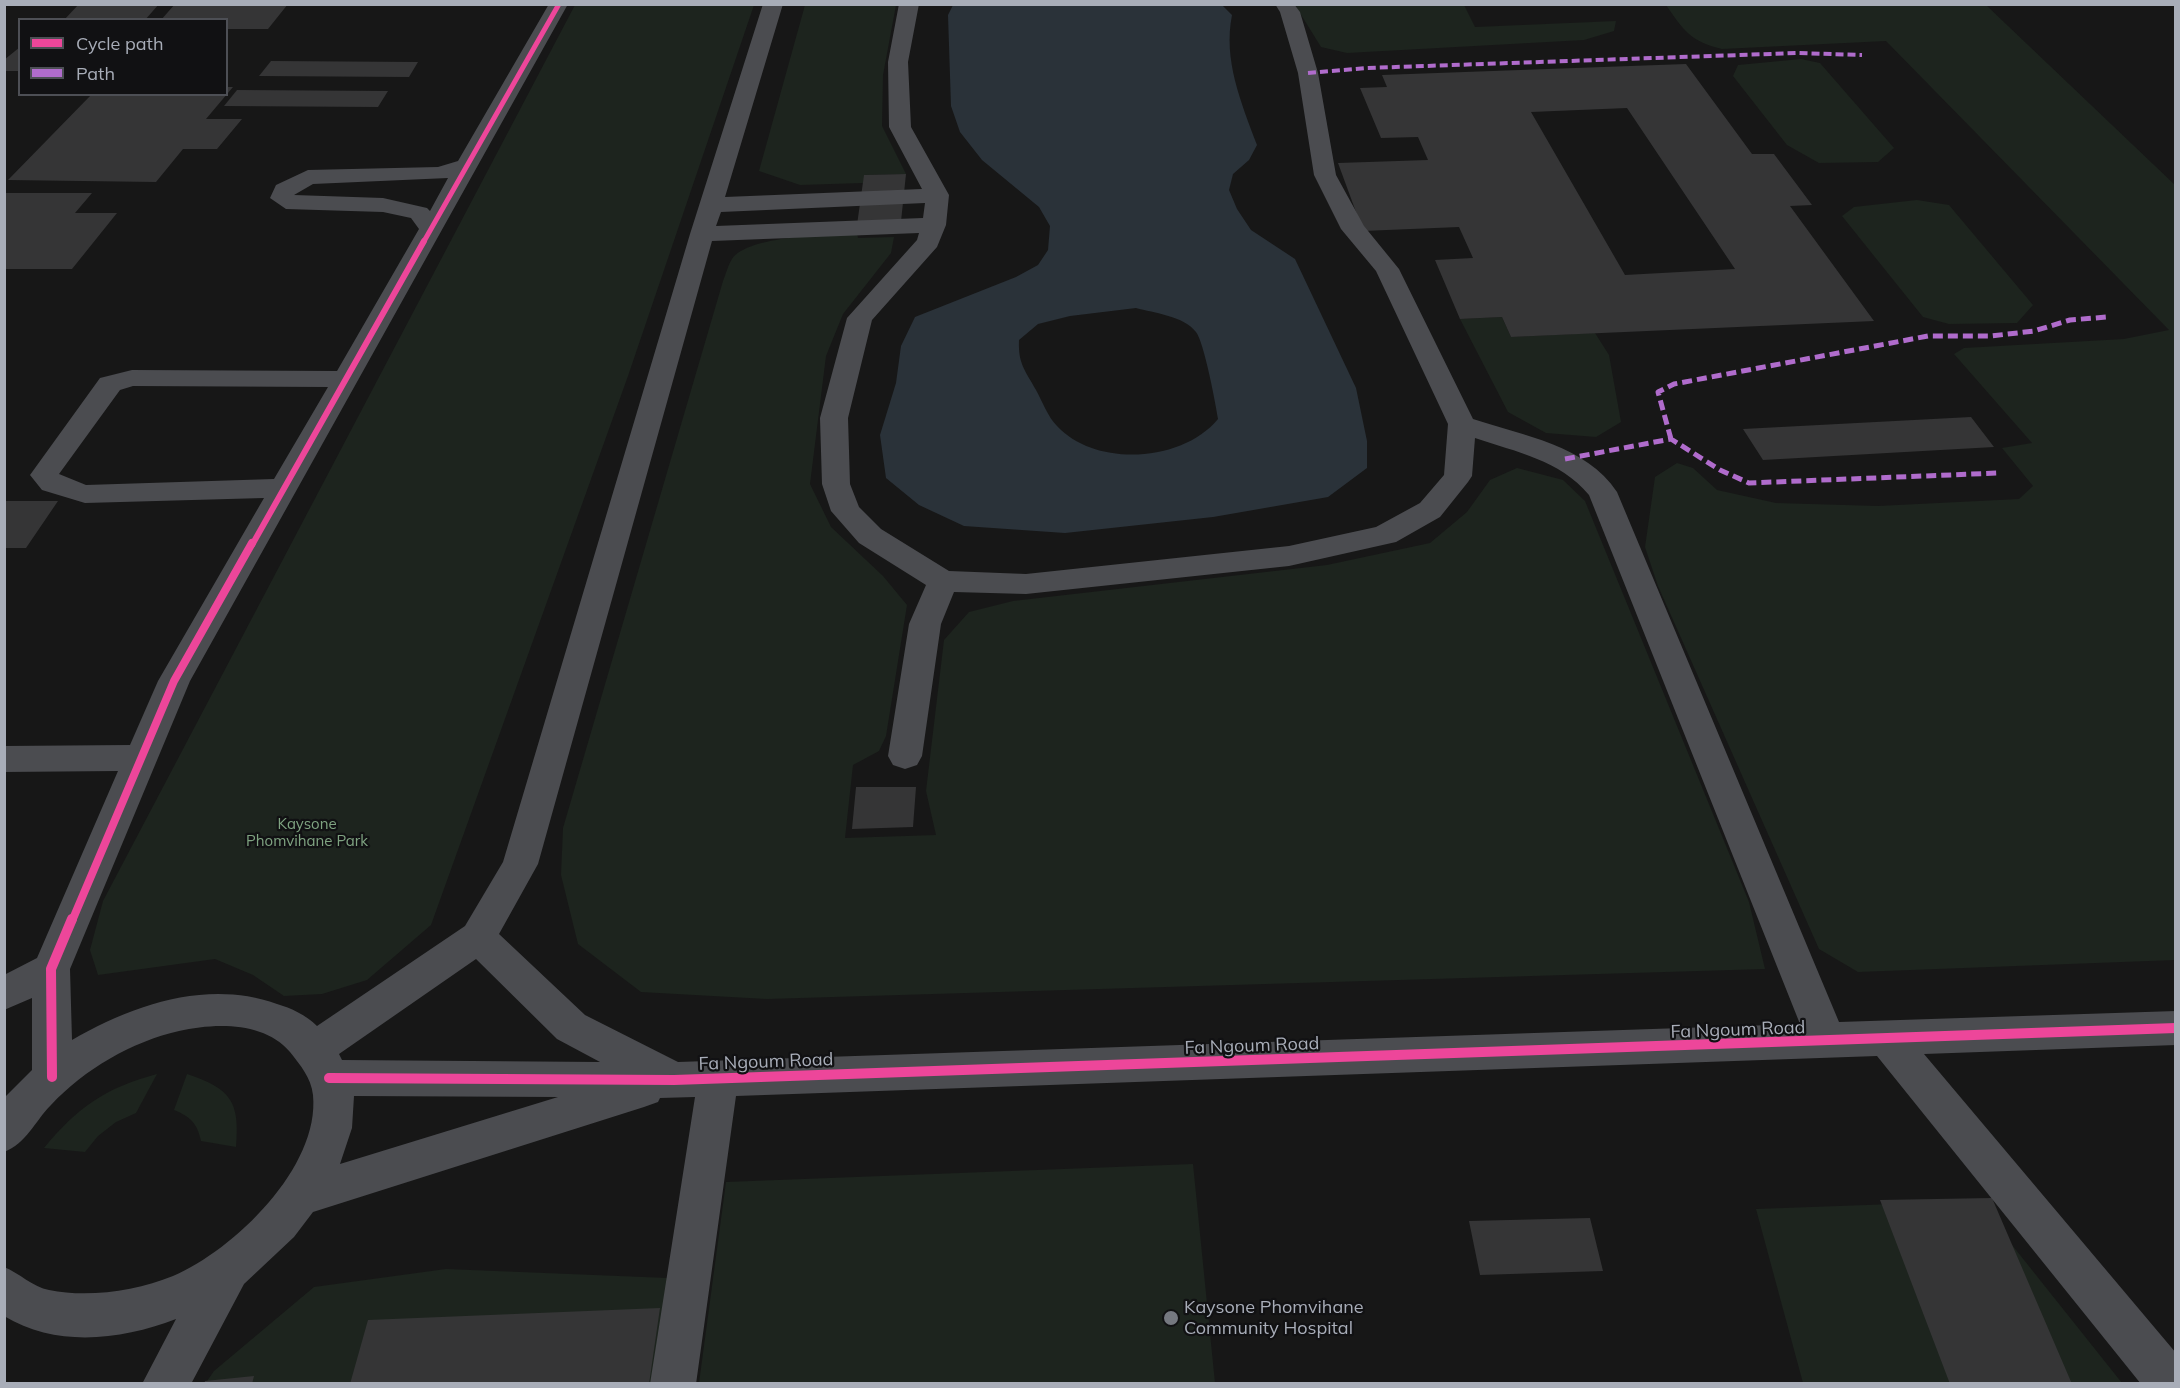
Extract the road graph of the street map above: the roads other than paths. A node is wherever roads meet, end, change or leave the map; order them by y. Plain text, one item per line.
1 (559, 4) edge
2 (772, 4) edge
3 (909, 4) edge
4 (1284, 4) edge
5 (466, 166) junction
6 (937, 195) junction
7 (711, 205) junction
8 (934, 225) junction
9 (431, 228) junction
10 (702, 234) junction
11 (346, 379) junction
12 (1462, 424) junction
13 (283, 488) junction
14 (943, 581) junction
15 (905, 756) dead end
16 (141, 758) junction
17 (4, 759) edge
18 (478, 937) junction
19 (51, 969) junction
20 (4, 994) edge
21 (2175, 1028) edge
22 (1888, 1040) junction
23 (1827, 1042) junction
24 (322, 1063) junction
25 (52, 1077) junction
26 (718, 1078) junction
27 (674, 1080) junction
28 (7, 1123) edge
29 (303, 1195) junction
30 (228, 1269) junction
31 (4, 1289) edge
32 (165, 1383) edge
33 (673, 1383) edge
34 (2171, 1383) edge

1 - 5 street
2 - 7 street
3 - 6 street
4 - 12 street
5 - 9 street
5 - 9 street
6 - 7 street
6 - 8 street
7 - 10 street
8 - 10 street
8 - 14 street
9 - 11 street
10 - 18 street
11 - 13 street
11 - 13 street
12 - 14 street
12 - 23 street
13 - 16 street
14 - 15 street
16 - 17 street
16 - 19 street
18 - 24 street
18 - 27 street
19 - 20 street
19 - 25 street
21 - 22 street, Fa Ngoum Road
22 - 23 street, Fa Ngoum Road
22 - 34 street
23 - 26 street, Fa Ngoum Road
24 - 25 street
24 - 27 street, Fa Ngoum Road
24 - 29 street
25 - 28 street
26 - 27 street, Fa Ngoum Road
26 - 33 street
27 - 29 street, Fa Ngoum Road
29 - 30 street
30 - 31 street
30 - 32 street

